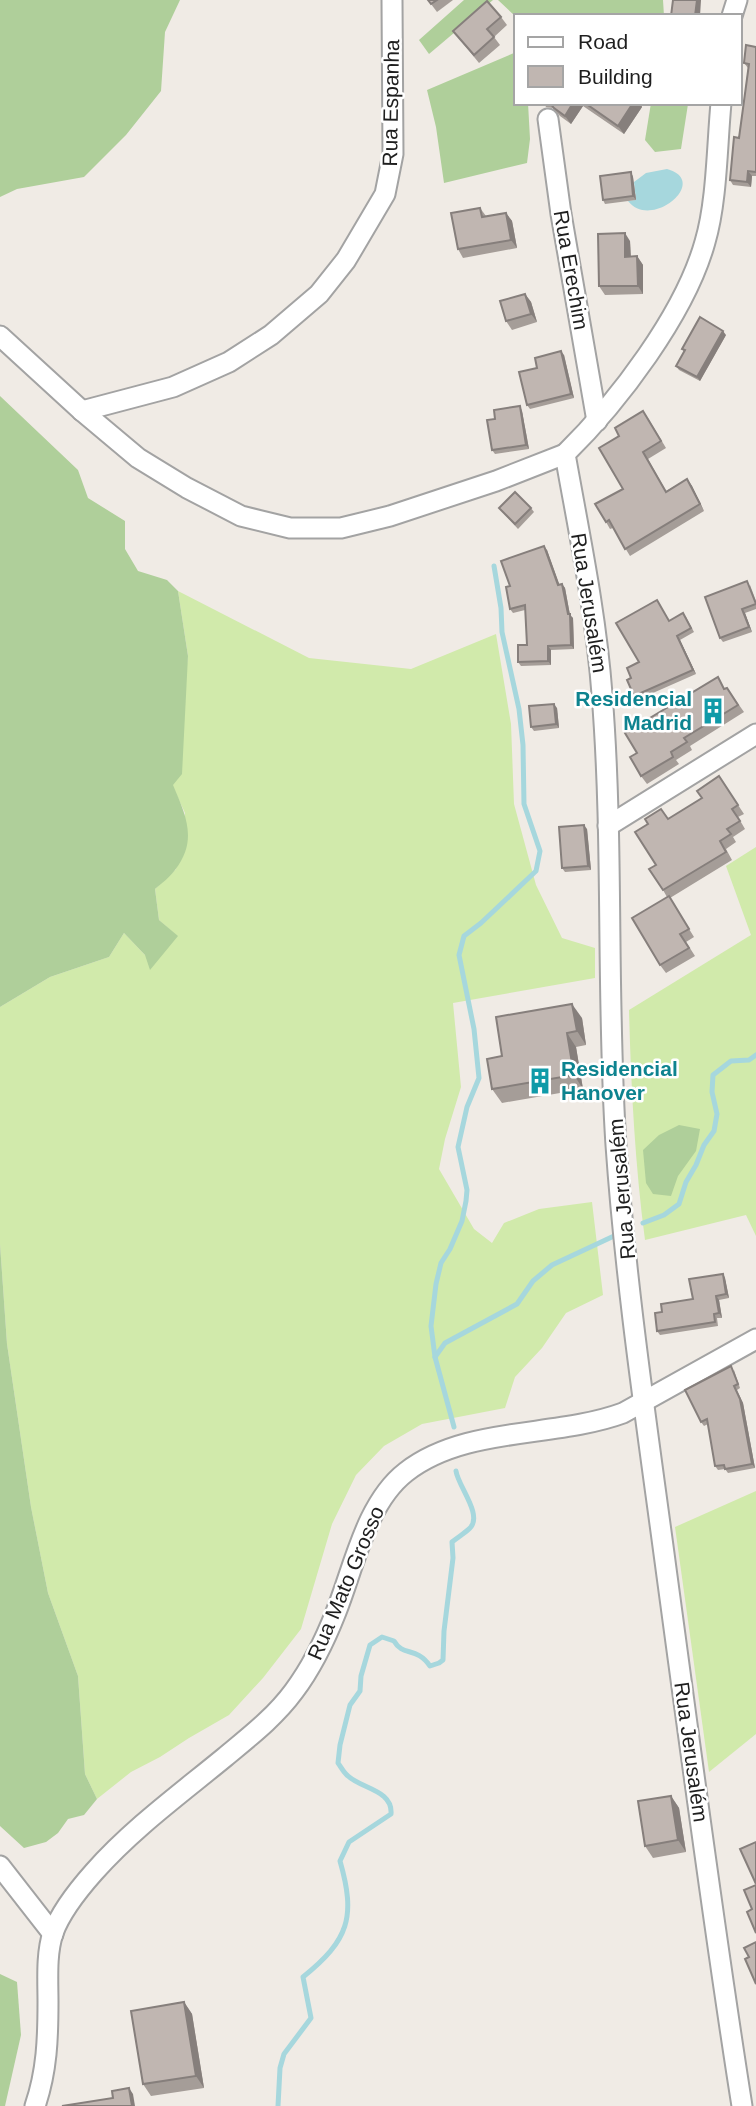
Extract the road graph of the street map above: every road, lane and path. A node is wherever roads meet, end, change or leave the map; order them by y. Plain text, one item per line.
1 (392, 0) edge
2 (721, 105) edge
3 (548, 119) dead end
4 (0, 336) edge
5 (82, 411) junction
6 (597, 421) junction
7 (565, 454) junction
8 (756, 734) edge
9 (608, 826) junction
10 (756, 1339) edge
11 (644, 1402) junction
12 (0, 1866) edge
13 (53, 1934) junction
14 (34, 2106) edge
15 (742, 2106) edge

1 - 5 street, Rua Espanha
2 - 6 street
3 - 6 street, Rua Erechim
4 - 5 street
5 - 7 street
6 - 7 street
7 - 9 street, Rua Jerusalém
8 - 9 street
9 - 11 street, Rua Jerusalém
10 - 11 street, Rua Mato Grosso
11 - 13 street, Rua Mato Grosso
11 - 15 street, Rua Jerusalém
12 - 13 street
13 - 14 street

